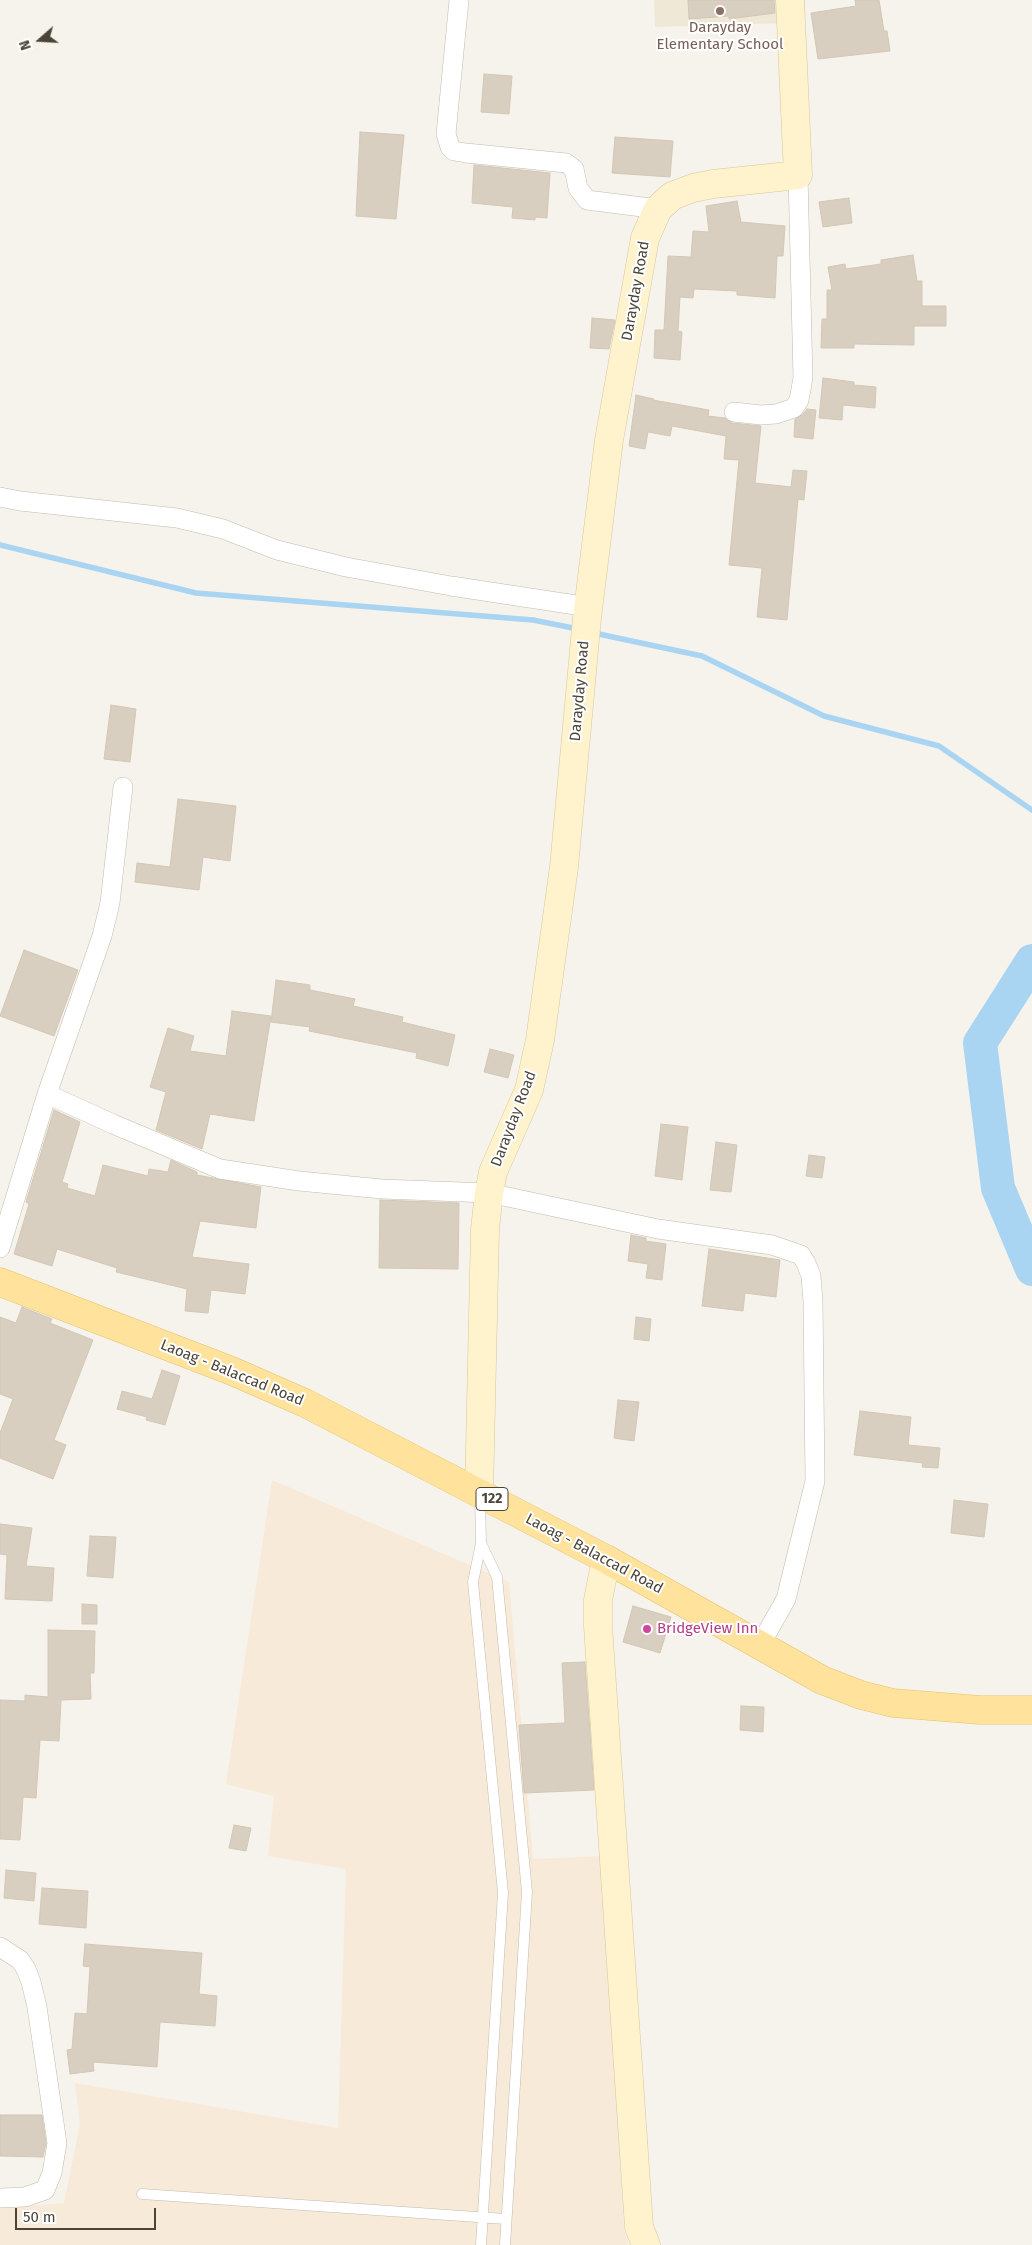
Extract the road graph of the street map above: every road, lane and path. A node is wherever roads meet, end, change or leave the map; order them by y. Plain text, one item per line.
1 (458, 0) edge
2 (790, 0) edge
3 (798, 175) junction
4 (658, 209) junction
5 (734, 412) dead end
6 (0, 497) edge
7 (588, 612) junction
8 (123, 787) dead end
9 (47, 1094) junction
10 (489, 1192) junction
11 (0, 1248) edge
12 (0, 1282) edge
13 (479, 1493) junction
14 (481, 1543) junction
15 (606, 1558) junction
16 (760, 1645) junction
17 (1032, 1710) edge
18 (0, 1947) edge
19 (142, 2194) dead end
20 (0, 2198) edge
21 (483, 2218) junction
22 (506, 2219) junction
23 (481, 2245) edge
24 (504, 2245) edge
25 (646, 2245) edge

1 - 4 street
2 - 3 street
3 - 4 street, Darayday Road
3 - 5 street
4 - 7 street, Darayday Road
6 - 7 street
7 - 10 street, Darayday Road
8 - 9 street
9 - 10 street
9 - 11 street
10 - 13 street, Darayday Road
10 - 16 street
12 - 13 main road, Laoag - Balaccad Road / 122
13 - 14 lane
13 - 15 main road, Laoag - Balaccad Road / 122
14 - 21 lane
14 - 22 lane
15 - 16 main road, Laoag - Balaccad Road / 122
15 - 25 street
16 - 17 main road, Laoag - Balaccad Road / 122
18 - 20 street
19 - 21 lane
21 - 22 lane
21 - 23 lane
22 - 24 lane

